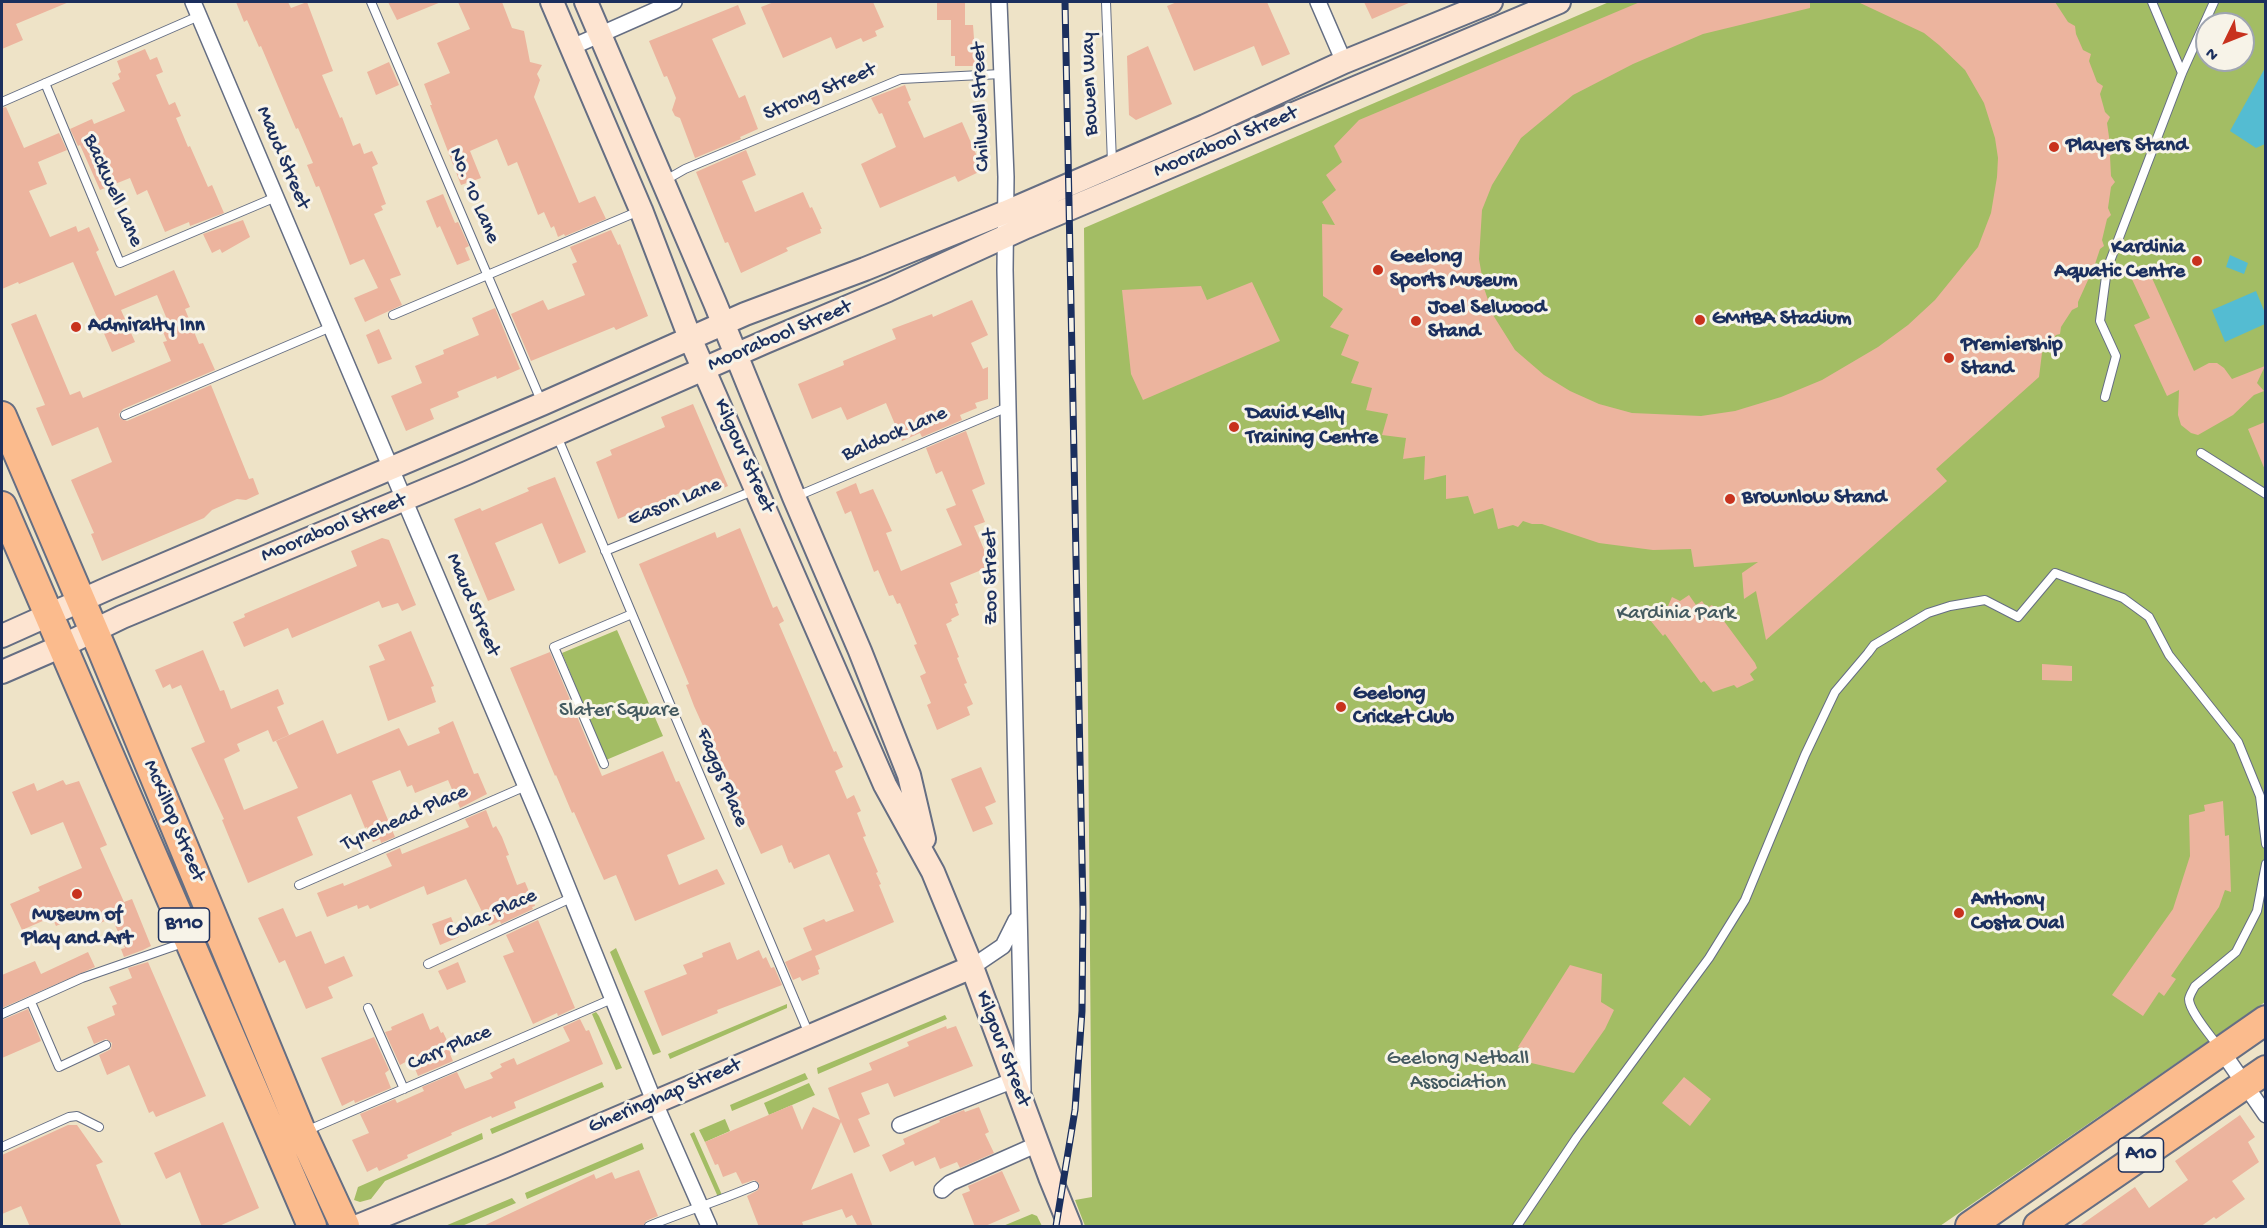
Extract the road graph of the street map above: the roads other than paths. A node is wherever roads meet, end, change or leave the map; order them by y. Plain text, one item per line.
1 (371, 2) edge
2 (552, 2) edge
3 (586, 2) edge
4 (674, 2) edge
5 (999, 2) edge
6 (1106, 2) edge
7 (1318, 2) edge
8 (1491, 2) edge
9 (1559, 2) edge
10 (2152, 2) edge
11 (2214, 2) edge
12 (196, 9) edge
13 (599, 34) junction
14 (572, 47) junction
15 (1344, 62) junction
16 (2182, 73) junction
17 (1001, 74) junction
18 (45, 83) junction
19 (1355, 88) junction
20 (2, 102) edge
21 (1112, 165) junction
22 (663, 182) junction
23 (276, 197) junction
24 (640, 210) junction
25 (1006, 212) junction
26 (1006, 236) junction
27 (487, 276) junction
28 (393, 315) dead end
29 (723, 323) junction
30 (331, 327) junction
31 (690, 338) junction
32 (736, 356) junction
33 (705, 369) junction
34 (2105, 397) dead end
35 (543, 404) junction
36 (1009, 407) junction
37 (125, 415) dead end
38 (2, 416) edge
39 (557, 435) junction
40 (2201, 453) dead end
41 (390, 468) junction
42 (2265, 494) edge
43 (794, 497) junction
44 (761, 498) junction
45 (404, 500) junction
46 (2, 506) edge
47 (605, 551) junction
48 (80, 601) junction
49 (632, 614) junction
50 (48, 616) junction
51 (93, 631) junction
52 (2, 636) edge
53 (62, 646) junction
54 (860, 651) junction
55 (833, 661) junction
56 (2, 672) edge
57 (604, 764) dead end
58 (526, 786) junction
59 (2265, 844) edge
60 (2265, 864) edge
61 (933, 872) junction
62 (299, 885) dead end
63 (571, 898) junction
64 (1018, 918) junction
65 (190, 940) junction
66 (428, 963) dead end
67 (972, 967) junction
68 (612, 999) junction
69 (32, 1002) junction
70 (368, 1008) dead end
71 (2, 1014) edge
72 (2265, 1020) edge
73 (810, 1035) junction
74 (106, 1045) dead end
75 (2221, 1050) junction
76 (2255, 1077) edge
77 (1014, 1080) junction
78 (404, 1089) junction
79 (654, 1101) junction
80 (1023, 1104) junction
81 (2265, 1115) edge
82 (900, 1125) dead end
83 (99, 1127) dead end
84 (302, 1133) junction
85 (1038, 1144) junction
86 (2, 1147) edge
87 (943, 1184) dead end
88 (753, 1186) dead end
89 (701, 1208) junction
90 (312, 1227) edge
91 (345, 1227) edge
92 (358, 1227) edge
93 (649, 1227) edge
94 (709, 1227) edge
95 (1070, 1227) edge
96 (1517, 1227) edge
97 (1970, 1227) edge
98 (2038, 1227) edge

1 - 27 lane, No. 10 Lane
2 - 14 street, Kilgour Street
3 - 13 street, Kilgour Street
4 - 13 street
5 - 17 street, Chilwell Street
6 - 21 lane, Bowen Way
7 - 15 street
8 - 15 street, Moorabool Street
9 - 19 street, Moorabool Street
10 - 16 lane
11 - 16 lane
12 - 18 lane
12 - 23 street, Maud Street
13 - 14 street
13 - 22 street, Kilgour Street
14 - 24 street, Kilgour Street
15 - 19 street
15 - 21 street, Moorabool Street
16 - 34 lane
17 - 22 lane, Strong Street
17 - 25 street, Chilwell Street
18 - 20 lane
18 - 23 lane, Backwell Lane
19 - 26 street, Moorabool Street
21 - 25 street, Moorabool Street
22 - 29 street, Kilgour Street
23 - 30 street, Maud Street
24 - 27 lane
24 - 31 street, Kilgour Street
25 - 26 street, Chilwell Street
25 - 29 street, Moorabool Street
26 - 32 street, Moorabool Street
26 - 36 street, Zoo Street
27 - 28 lane
27 - 35 lane, No. 10 Lane
29 - 31 street, Moorabool Street
29 - 32 street, Kilgour Street
30 - 37 lane
30 - 41 street, Maud Street
31 - 33 street, Kilgour Street
31 - 35 street, Moorabool Street
32 - 33 street, Moorabool Street
32 - 43 street, Kilgour Street
33 - 39 street, Moorabool Street
33 - 44 street, Kilgour Street
35 - 41 street, Moorabool Street
36 - 43 lane, Baldock Lane
36 - 64 street, Zoo Street
38 - 48 highway, McKillop Street / B110
39 - 45 street, Moorabool Street
39 - 47 lane, Faggs Place
40 - 42 lane
41 - 45 street, Maud Street
41 - 48 street, Moorabool Street
43 - 44 street
43 - 54 street, Kilgour Street
44 - 47 lane, Eason Lane
44 - 55 street, Kilgour Street
45 - 51 street, Moorabool Street
45 - 58 street, Maud Street
46 - 50 highway, McKillop Street / B110
47 - 49 lane, Faggs Place
48 - 50 street, Moorabool Street
48 - 51 highway, McKillop Street / B110
49 - 57 lane
49 - 73 lane, Faggs Place
50 - 52 street, Moorabool Street
50 - 53 highway, McKillop Street / B110
51 - 53 street, Moorabool Street
51 - 84 highway, McKillop Street / B110
53 - 56 street, Moorabool Street
53 - 65 highway, McKillop Street / B110
54 - 55 street
54 - 61 street, Kilgour Street
55 - 61 street, Kilgour Street
58 - 62 lane, Tynehead Place
58 - 63 street, Maud Street
59 - 96 lane
60 - 75 lane
61 - 67 street, Kilgour Street
63 - 66 lane, Colac Place
63 - 68 street, Maud Street
64 - 67 street, Zoo Street
64 - 80 street, Zoo Street
65 - 69 lane
65 - 90 highway, McKillop Street / B110
67 - 73 street, Gheringhap Street
67 - 77 street, Kilgour Street
68 - 78 lane, Carr Place
68 - 79 street, Maud Street
69 - 71 lane
69 - 74 lane
70 - 78 lane
72 - 75 highway, A10
73 - 79 street, Gheringhap Street
75 - 76 street
75 - 97 highway, A10
76 - 81 street
76 - 98 highway, A10
77 - 80 street, Kilgour Street
77 - 82 street
78 - 84 lane, Carr Place
79 - 89 street, Maud Street
79 - 92 street, Gheringhap Street
80 - 85 street, Kilgour Street
83 - 86 lane
84 - 91 highway, McKillop Street / B110
85 - 87 street
85 - 95 street, Kilgour Street
88 - 89 lane
89 - 93 lane
89 - 94 street, Maud Street

